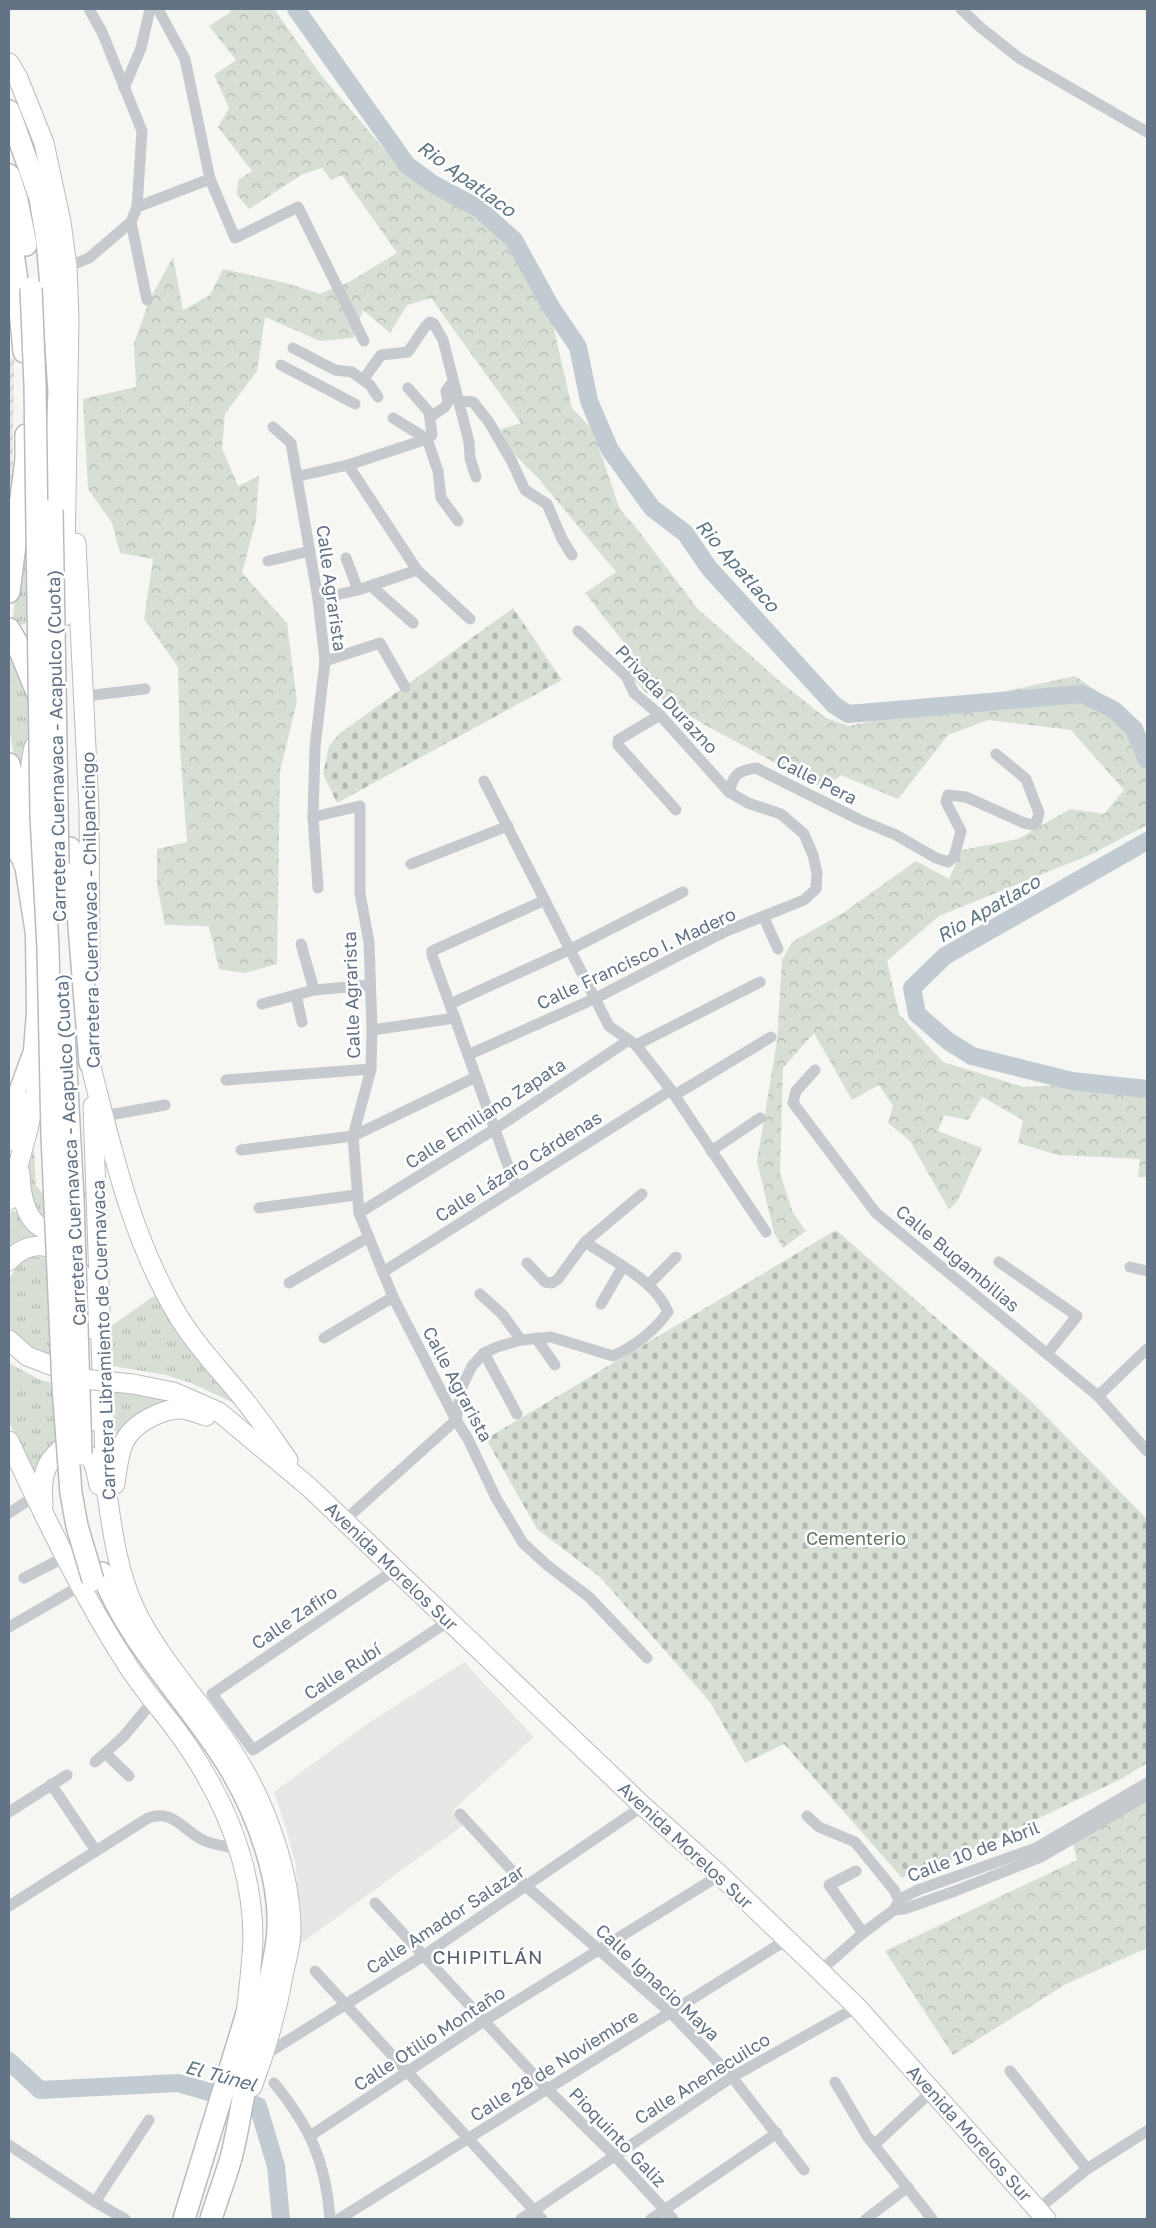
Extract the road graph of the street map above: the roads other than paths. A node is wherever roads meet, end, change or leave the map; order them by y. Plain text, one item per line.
1 (89, 9) edge
2 (150, 9) edge
3 (158, 9) edge
4 (962, 9) edge
5 (9, 63) edge
6 (124, 88) junction
7 (9, 111) edge
8 (9, 132) edge
9 (1147, 132) edge
10 (9, 175) edge
11 (210, 179) junction
12 (138, 208) junction
13 (131, 222) junction
14 (9, 226) edge
15 (67, 267) junction
16 (147, 300) dead end
17 (364, 341) dead end
18 (293, 348) dead end
19 (281, 365) dead end
20 (363, 380) junction
21 (453, 382) junction
22 (408, 388) dead end
23 (378, 397) dead end
24 (458, 401) junction
25 (355, 404) dead end
26 (67, 415) junction
27 (430, 417) junction
28 (393, 418) dead end
29 (273, 427) dead end
30 (429, 437) junction
31 (348, 465) junction
32 (298, 476) junction
33 (476, 477) dead end
34 (458, 521) dead end
35 (310, 551) junction
36 (572, 555) dead end
37 (346, 558) dead end
38 (268, 561) dead end
39 (417, 570) junction
40 (371, 586) junction
41 (358, 590) junction
42 (9, 592) edge
43 (318, 599) junction
44 (470, 619) dead end
45 (412, 623) dead end
46 (9, 629) edge
47 (578, 630) dead end
48 (325, 661) junction
49 (406, 687) dead end
50 (145, 689) dead end
51 (85, 696) junction
52 (660, 715) junction
53 (996, 754) dead end
54 (9, 764) edge
55 (484, 781) dead end
56 (729, 792) junction
57 (676, 810) dead end
58 (313, 817) junction
59 (9, 818) edge
60 (508, 826) junction
61 (70, 848) dead end
62 (23, 864) junction
63 (411, 864) dead end
64 (42, 880) junction
65 (318, 888) dead end
66 (683, 892) dead end
67 (545, 900) junction
68 (764, 918) junction
69 (301, 944) dead end
70 (571, 949) junction
71 (778, 949) dead end
72 (760, 982) dead end
73 (370, 985) junction
74 (314, 990) junction
75 (296, 995) junction
76 (596, 998) junction
77 (262, 1004) dead end
78 (450, 1004) junction
79 (455, 1018) junction
80 (302, 1022) dead end
81 (372, 1030) junction
82 (771, 1037) dead end
83 (633, 1043) junction
84 (43, 1054) junction
85 (468, 1055) junction
86 (90, 1063) junction
87 (371, 1069) junction
88 (815, 1070) dead end
89 (476, 1078) junction
90 (226, 1080) dead end
91 (673, 1092) junction
92 (165, 1105) dead end
93 (9, 1114) edge
94 (104, 1116) junction
95 (760, 1118) dead end
96 (495, 1129) junction
97 (353, 1136) junction
98 (9, 1141) edge
99 (241, 1150) dead end
100 (711, 1150) junction
101 (20, 1160) junction
102 (97, 1187) junction
103 (516, 1188) junction
104 (642, 1194) dead end
105 (356, 1195) junction
106 (9, 1200) edge
107 (259, 1208) dead end
108 (359, 1213) junction
109 (766, 1232) dead end
110 (368, 1237) junction
111 (585, 1242) junction
112 (676, 1257) dead end
113 (9, 1261) edge
114 (999, 1262) dead end
115 (527, 1263) dead end
116 (622, 1268) junction
117 (383, 1272) junction
118 (289, 1283) dead end
119 (648, 1284) junction
120 (480, 1294) dead end
121 (393, 1297) junction
122 (601, 1304) dead end
123 (324, 1338) dead end
124 (536, 1338) junction
125 (9, 1340) edge
126 (521, 1340) junction
127 (1147, 1349) edge
128 (484, 1353) junction
129 (9, 1354) edge
130 (1048, 1354) junction
131 (555, 1365) dead end
132 (53, 1371) junction
133 (133, 1380) junction
134 (1098, 1396) junction
135 (517, 1414) dead end
136 (456, 1420) junction
137 (274, 1440) junction
138 (9, 1442) edge
139 (1147, 1451) edge
140 (54, 1456) junction
141 (276, 1461) junction
142 (309, 1486) junction
143 (35, 1496) junction
144 (9, 1513) edge
145 (44, 1516) junction
146 (111, 1518) junction
147 (345, 1520) junction
148 (114, 1542) junction
149 (65, 1557) junction
150 (396, 1569) junction
151 (24, 1578) dead end
152 (80, 1586) junction
153 (449, 1620) junction
154 (9, 1627) edge
155 (125, 1628) junction
156 (647, 1658) dead end
157 (154, 1700) junction
158 (253, 1750) joint
159 (105, 1753) junction
160 (95, 1762) dead end
161 (66, 1774) dead end
162 (129, 1776) dead end
163 (1147, 1783) edge
164 (51, 1784) junction
165 (1147, 1795) edge
166 (643, 1806) junction
167 (9, 1812) edge
168 (460, 1814) dead end
169 (807, 1816) dead end
170 (240, 1849) junction
171 (96, 1851) junction
172 (856, 1871) dead end
173 (720, 1875) junction
174 (527, 1887) junction
175 (375, 1903) dead end
176 (9, 1906) edge
177 (899, 1906) junction
178 (863, 1933) junction
179 (788, 1939) junction
180 (600, 1950) junction
181 (423, 1956) junction
182 (315, 1971) dead end
183 (820, 1971) junction
184 (345, 2006) junction
185 (857, 2007) junction
186 (670, 2012) junction
187 (484, 2021) junction
188 (245, 2023) junction
189 (252, 2059) junction
190 (1010, 2071) dead end
191 (407, 2072) junction
192 (732, 2077) junction
193 (835, 2082) dead end
194 (274, 2084) dead end
195 (547, 2089) junction
196 (932, 2091) junction
197 (149, 2120) dead end
198 (1147, 2131) edge
199 (777, 2133) junction
200 (310, 2136) junction
201 (470, 2138) junction
202 (874, 2145) junction
203 (9, 2146) edge
204 (614, 2155) junction
205 (1087, 2169) junction
206 (804, 2170) dead end
207 (908, 2188) junction
208 (95, 2202) junction
209 (665, 2210) junction
210 (1042, 2214) edge
211 (538, 2215) edge
212 (184, 2218) edge
213 (125, 2219) edge
214 (211, 2219) edge
215 (330, 2219) edge
216 (339, 2219) edge
217 (521, 2219) edge
218 (651, 2219) edge
219 (673, 2219) edge
220 (866, 2219) edge
221 (932, 2219) edge

1 - 6 street
2 - 6 street
3 - 11 street
4 - 9 street
5 - 15 main road, Carretera Cuernavaca - Chilpancingo
6 - 12 street
7 - 46 highway
8 - 155 highway, Carretera Cuernavaca - Acapulco (Cuota), bridge
10 - 155 highway, Carretera Cuernavaca - Acapulco (Cuota), bridge
11 - 12 street
11 - 17 street
12 - 13 street
13 - 15 street
13 - 16 street
14 - 42 highway
15 - 26 main road, Carretera Cuernavaca - Chilpancingo
18 - 20 street
19 - 25 street
20 - 21 street
20 - 23 street
21 - 24 street
21 - 27 street
22 - 27 street
24 - 33 street
24 - 36 street
26 - 51 main road, Carretera Cuernavaca - Chilpancingo
26 - 64 main road, Carretera Cuernavaca - Chilpancingo
27 - 30 street
28 - 30 street
29 - 32 street, Calle Agrarista
30 - 31 street
30 - 34 street
31 - 32 street
31 - 39 street
32 - 35 street, Calle Agrarista
35 - 38 street
35 - 43 street, Calle Agrarista
37 - 41 street
39 - 40 street
39 - 44 street
40 - 41 street
40 - 45 street
41 - 43 street
43 - 48 street, Calle Agrarista
47 - 52 street, Privada Durazno
48 - 49 street
48 - 58 street, Calle Agrarista
50 - 51 street
51 - 86 main road, Carretera Cuernavaca - Chilpancingo
52 - 56 street, Privada Durazno
52 - 57 street
53 - 56 street, Calle Pera
54 - 64 highway
55 - 60 street
56 - 68 street, Calle Francisco I. Madero
58 - 65 street
58 - 73 street, Calle Agrarista
59 - 62 street
60 - 63 street
60 - 67 street
61 - 86 highway
62 - 64 main road
62 - 93 street
64 - 84 main road, Carretera Cuernavaca - Chilpancingo
66 - 70 street
67 - 70 street
67 - 78 street
68 - 71 street
68 - 76 street, Calle Francisco I. Madero
69 - 74 street
70 - 76 street
70 - 78 street
72 - 83 street, Calle Emiliano Zapata
73 - 74 street
73 - 81 street, Calle Agrarista
74 - 75 street
75 - 77 street
75 - 80 street
76 - 83 street
76 - 85 street, Calle Francisco I. Madero
78 - 79 street
79 - 81 street
79 - 85 street
81 - 87 street, Calle Agrarista
82 - 91 street, Calle Lázaro Cárdenas
83 - 91 street
83 - 96 street, Calle Emiliano Zapata
84 - 98 main road
84 - 101 main road, Carretera Cuernavaca - Chilpancingo
85 - 89 street
86 - 94 main road, Carretera Cuernavaca - Chilpancingo
86 - 102 main road, Carretera Libramiento de Cuernavaca
87 - 90 street
87 - 97 street, Calle Agrarista
88 - 130 street, Calle Bugambilias
89 - 96 street
89 - 97 street
91 - 100 street
91 - 103 street, Calle Lázaro Cárdenas
92 - 94 street
94 - 137 main road, Carretera Cuernavaca - Chilpancingo
95 - 100 street
96 - 103 street
96 - 108 street, Calle Emiliano Zapata
97 - 99 street
97 - 105 street, Calle Agrarista
100 - 109 street
101 - 102 main road
101 - 106 main road, Carretera Cuernavaca - Chilpancingo
102 - 146 main road, Carretera Libramiento de Cuernavaca
103 - 117 street, Calle Lázaro Cárdenas
104 - 111 street
105 - 107 street
105 - 108 street, Calle Agrarista
108 - 110 street, Calle Agrarista
110 - 117 street, Calle Agrarista
110 - 118 street
111 - 115 street
111 - 116 street
112 - 119 street
113 - 140 main road
114 - 130 street
116 - 119 street
116 - 122 street
117 - 121 street, Calle Agrarista
119 - 124 street
120 - 126 street
121 - 123 street
121 - 136 street, Calle Agrarista
124 - 126 street
124 - 131 street
125 - 132 main road
126 - 128 street
127 - 134 street
128 - 135 street
128 - 136 street
129 - 132 main road
130 - 134 street, Calle Bugambilias
132 - 133 main road, bridge
133 - 137 main road
133 - 141 main road
134 - 139 street, Calle Bugambilias
136 - 147 street
136 - 156 street, Calle Agrarista
137 - 142 main road, Carretera Cuernavaca - Chilpancingo
138 - 143 main road, Carretera Libramiento de Cuernavaca
140 - 145 main road
140 - 148 main road
141 - 142 main road
141 - 146 main road
142 - 147 main road, Avenida Morelos Sur
143 - 144 street
143 - 145 main road, Carretera Libramiento de Cuernavaca
145 - 149 main road, Carretera Libramiento de Cuernavaca
146 - 148 main road, Carretera Libramiento de Cuernavaca
147 - 150 main road, Avenida Morelos Sur
148 - 189 main road, Carretera Libramiento de Cuernavaca
149 - 151 street
149 - 152 main road, Carretera Libramiento de Cuernavaca
150 - 153 main road, Avenida Morelos Sur
150 - 158 street, Calle Zafiro
152 - 154 street
152 - 157 main road, Carretera Libramiento de Cuernavaca
153 - 158 street, Calle Rubí
153 - 166 main road, Avenida Morelos Sur
155 - 188 highway, Carretera Cuernavaca - Acapulco (Cuota)
155 - 189 highway, Carretera Cuernavaca - Acapulco (Cuota)
157 - 159 street
157 - 170 main road, Carretera Libramiento de Cuernavaca
159 - 160 street
159 - 162 street
161 - 164 street
163 - 177 street, Calle 10 de Abril
164 - 167 street
164 - 171 street
165 - 177 street, Calle 10 de Abril
166 - 173 main road, Avenida Morelos Sur
166 - 174 street, Calle Amador Salazar
168 - 174 street, Calle Ignacio Maya
169 - 177 street
170 - 171 street
170 - 188 main road, Carretera Libramiento de Cuernavaca
171 - 176 street
172 - 178 street
173 - 179 main road, Avenida Morelos Sur
173 - 180 street, Calle Otilio Montaño
174 - 180 street, Calle Ignacio Maya
174 - 181 street, Calle Amador Salazar
175 - 181 street, Pioquinto Galiz
177 - 178 street, Calle 10 de Abril
178 - 183 street, Calle 10 de Abril
179 - 183 main road, Avenida Morelos Sur
179 - 186 street, Calle 28 de Noviembre
180 - 186 street, Calle Ignacio Maya
180 - 187 street, Calle Otilio Montaño
181 - 184 street, Calle Amador Salazar
181 - 187 street, Pioquinto Galiz
182 - 184 street
183 - 185 main road, Avenida Morelos Sur
184 - 189 street, Calle Amador Salazar
184 - 191 street
185 - 192 street, Calle Anenecuilco
185 - 196 main road, Avenida Morelos Sur
186 - 192 street, Calle Ignacio Maya
186 - 195 street, Calle 28 de Noviembre
187 - 191 street, Calle Otilio Montaño
187 - 195 street, Pioquinto Galiz
188 - 189 highway, Carretera Libramiento de Cuernavaca
189 - 212 highway, Carretera Libramiento de Cuernavaca
189 - 214 highway, Carretera Cuernavaca - Acapulco (Cuota)
190 - 205 street
191 - 200 street, Calle Otilio Montaño
191 - 201 street
192 - 199 street, Calle Ignacio Maya
192 - 204 street, Calle Anenecuilco
193 - 202 street
194 - 200 street
195 - 201 street, Calle 28 de Noviembre
195 - 204 street, Pioquinto Galiz
196 - 202 street
196 - 210 main road, Avenida Morelos Sur
197 - 208 street
198 - 205 street
199 - 206 street, Calle Ignacio Maya
199 - 209 street
200 - 215 street
201 - 211 street
201 - 216 street, Calle 28 de Noviembre
202 - 207 street
203 - 208 street
204 - 209 street, Pioquinto Galiz
204 - 211 street, Calle Anenecuilco
205 - 210 street
207 - 220 street
207 - 221 street
208 - 213 street
209 - 218 street
209 - 219 street, Pioquinto Galiz
211 - 217 street, Calle Anenecuilco

